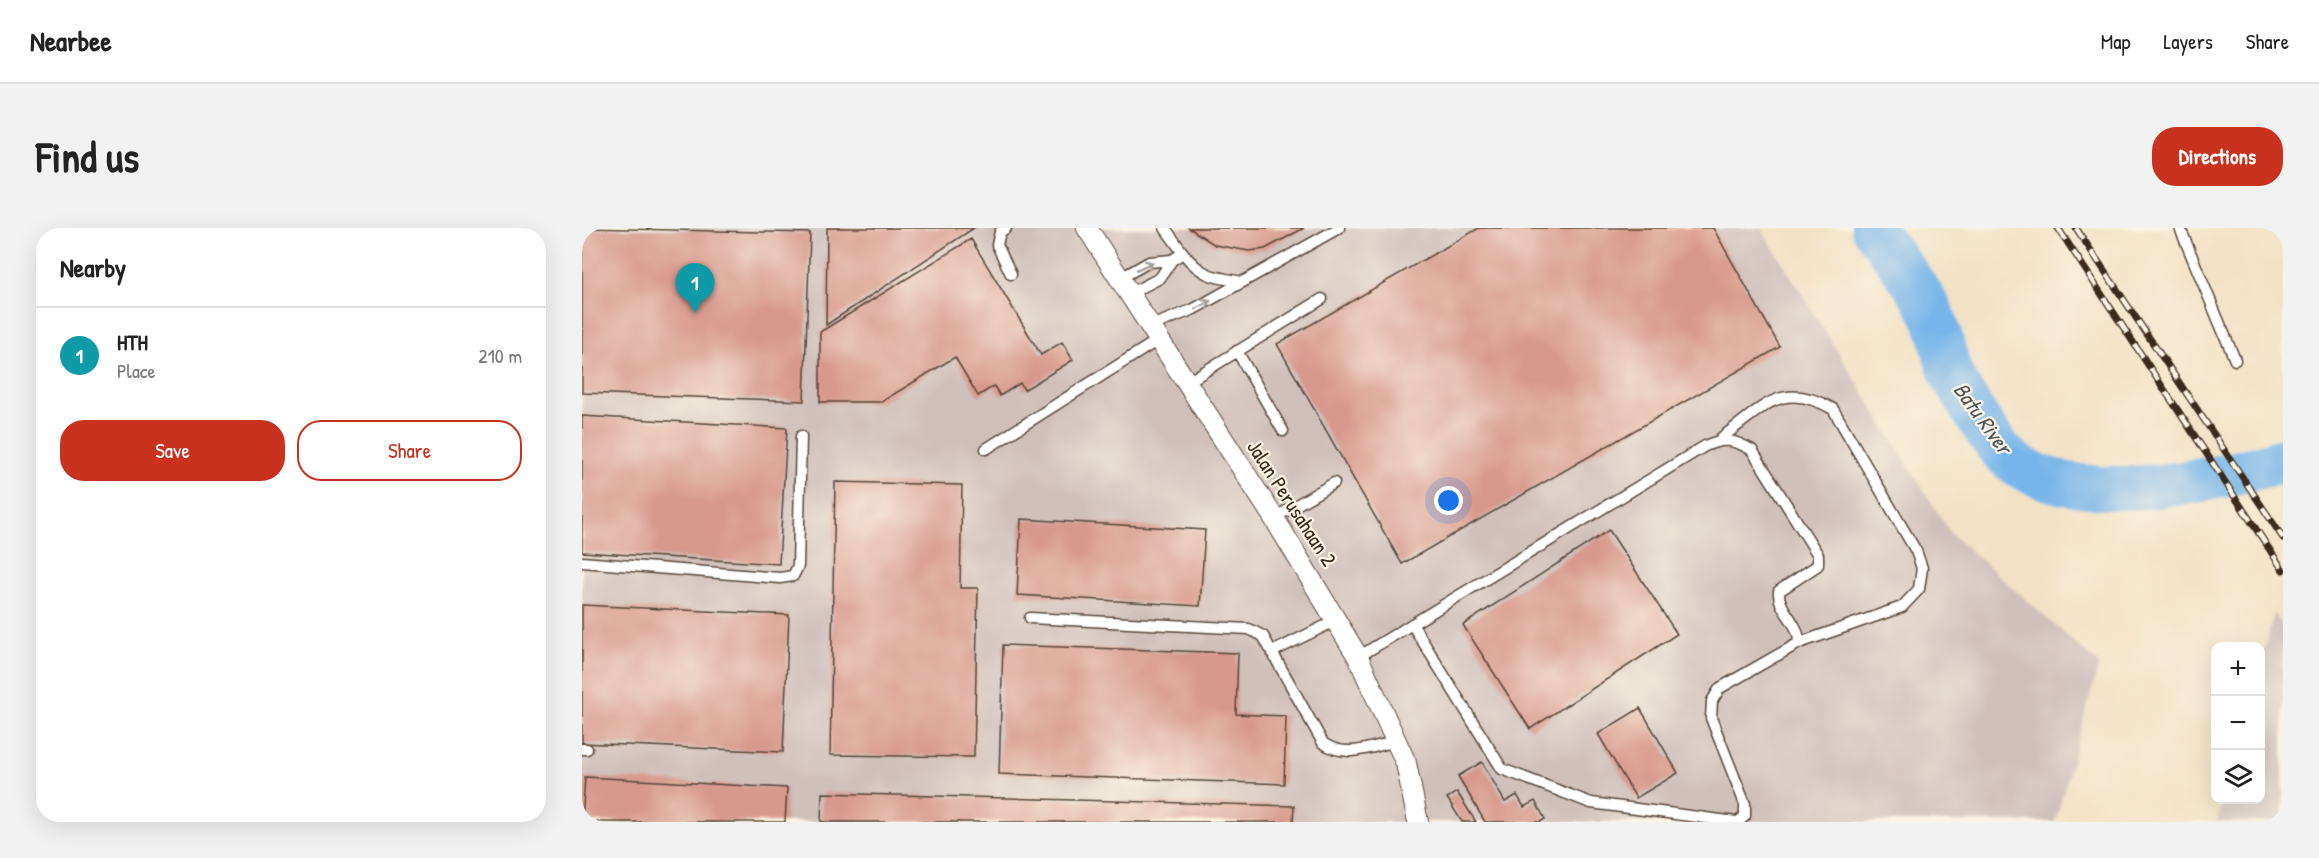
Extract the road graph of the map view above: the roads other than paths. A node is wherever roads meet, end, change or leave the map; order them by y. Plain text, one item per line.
1 (1006, 228) edge
2 (1087, 228) edge
3 (1166, 228) edge
4 (1339, 228) edge
5 (2180, 228) edge
6 (1183, 253) junction
7 (1172, 260) junction
8 (1011, 274) dead end
9 (1244, 282) junction
10 (1124, 286) junction
11 (1322, 299) dead end
12 (1153, 333) junction
13 (1237, 351) junction
14 (2235, 360) dead end
15 (1186, 383) junction
16 (1283, 431) dead end
17 (801, 436) dead end
18 (1721, 438) junction
19 (986, 449) dead end
20 (1334, 483) dead end
21 (1274, 518) junction
22 (582, 562) edge
23 (1030, 618) dead end
24 (1337, 620) junction
25 (1412, 624) junction
26 (1799, 643) junction
27 (1272, 652) junction
28 (1358, 657) junction
29 (1397, 741) junction
30 (1418, 822) edge
31 (1737, 822) edge

1 - 8 lane
2 - 10 street, Jalan Perusahaan 2
3 - 6 lane
4 - 9 lane
5 - 14 lane
6 - 7 lane
6 - 9 lane
10 -> 7 lane
7 - 10 lane
12 -> 9 lane
10 - 12 street, Jalan Perusahaan 2
11 - 13 lane
12 - 15 street, Jalan Perusahaan 2
12 - 19 lane
13 - 15 lane
13 - 16 lane
15 - 21 street, Jalan Perusahaan 2
17 - 22 lane
18 - 25 lane
18 - 26 lane
18 - 26 lane
20 - 21 lane
21 - 24 street, Jalan Perusahaan 2
23 - 27 lane
24 - 27 lane
24 - 28 street, Jalan Perusahaan 2
25 - 28 lane
25 - 31 lane
26 - 31 lane
27 - 29 lane
28 - 29 street, Jalan Perusahaan 2
29 - 30 street, Jalan Perusahaan 2

